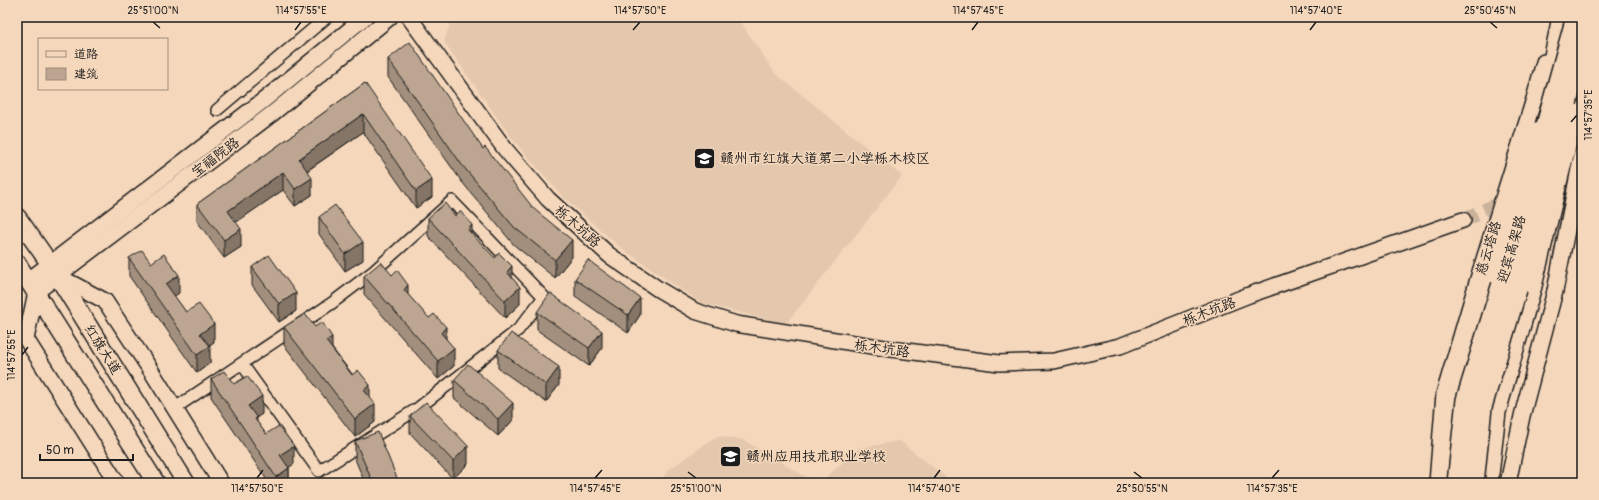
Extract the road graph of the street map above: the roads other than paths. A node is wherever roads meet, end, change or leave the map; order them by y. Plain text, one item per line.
1 (328, 17) edge
2 (365, 17) edge
3 (390, 17) edge
4 (409, 17) edge
5 (1557, 17) edge
6 (1561, 17) edge
7 (1576, 17) edge
8 (1582, 48) edge
9 (1582, 90) edge
10 (1539, 100) junction
11 (217, 110) dead end
12 (1582, 154) edge
13 (17, 217) edge
14 (1463, 220) tunnel mouth
15 (17, 263) edge
16 (54, 270) junction
17 (1487, 273) junction
18 (27, 282) edge
19 (242, 364) junction
20 (175, 408) junction
21 (117, 483) edge
22 (156, 483) edge
23 (186, 483) edge
24 (221, 483) edge
25 (1437, 483) edge
26 (1446, 483) edge
27 (1458, 483) edge
28 (1474, 483) edge
29 (1489, 483) edge
30 (1508, 483) edge

1 - 11 street
2 - 16 street, 宝福院路
3 - 16 street, 宝福院路
4 - 14 street, 栎木坑路
5 - 10 street, 慈云塔路
6 - 10 main road, 慈云塔路
7 - 27 highway, 迎宾高架路, bridge
8 - 28 highway, 迎宾高架路, bridge
9 - 29 main road, bridge
10 - 17 main road, 慈云塔路, bridge
12 - 30 street, bridge
13 - 16 main road, 红旗大道
15 - 18 main road, 红旗大道
16 - 18 street, 宝福院路
16 - 20 street
16 - 23 main road, 红旗大道
17 - 25 street, 慈云塔路
17 - 26 main road, 慈云塔路
18 - 21 street
18 - 22 main road, 红旗大道
19 - 19 street
19 - 20 street
20 - 24 street

